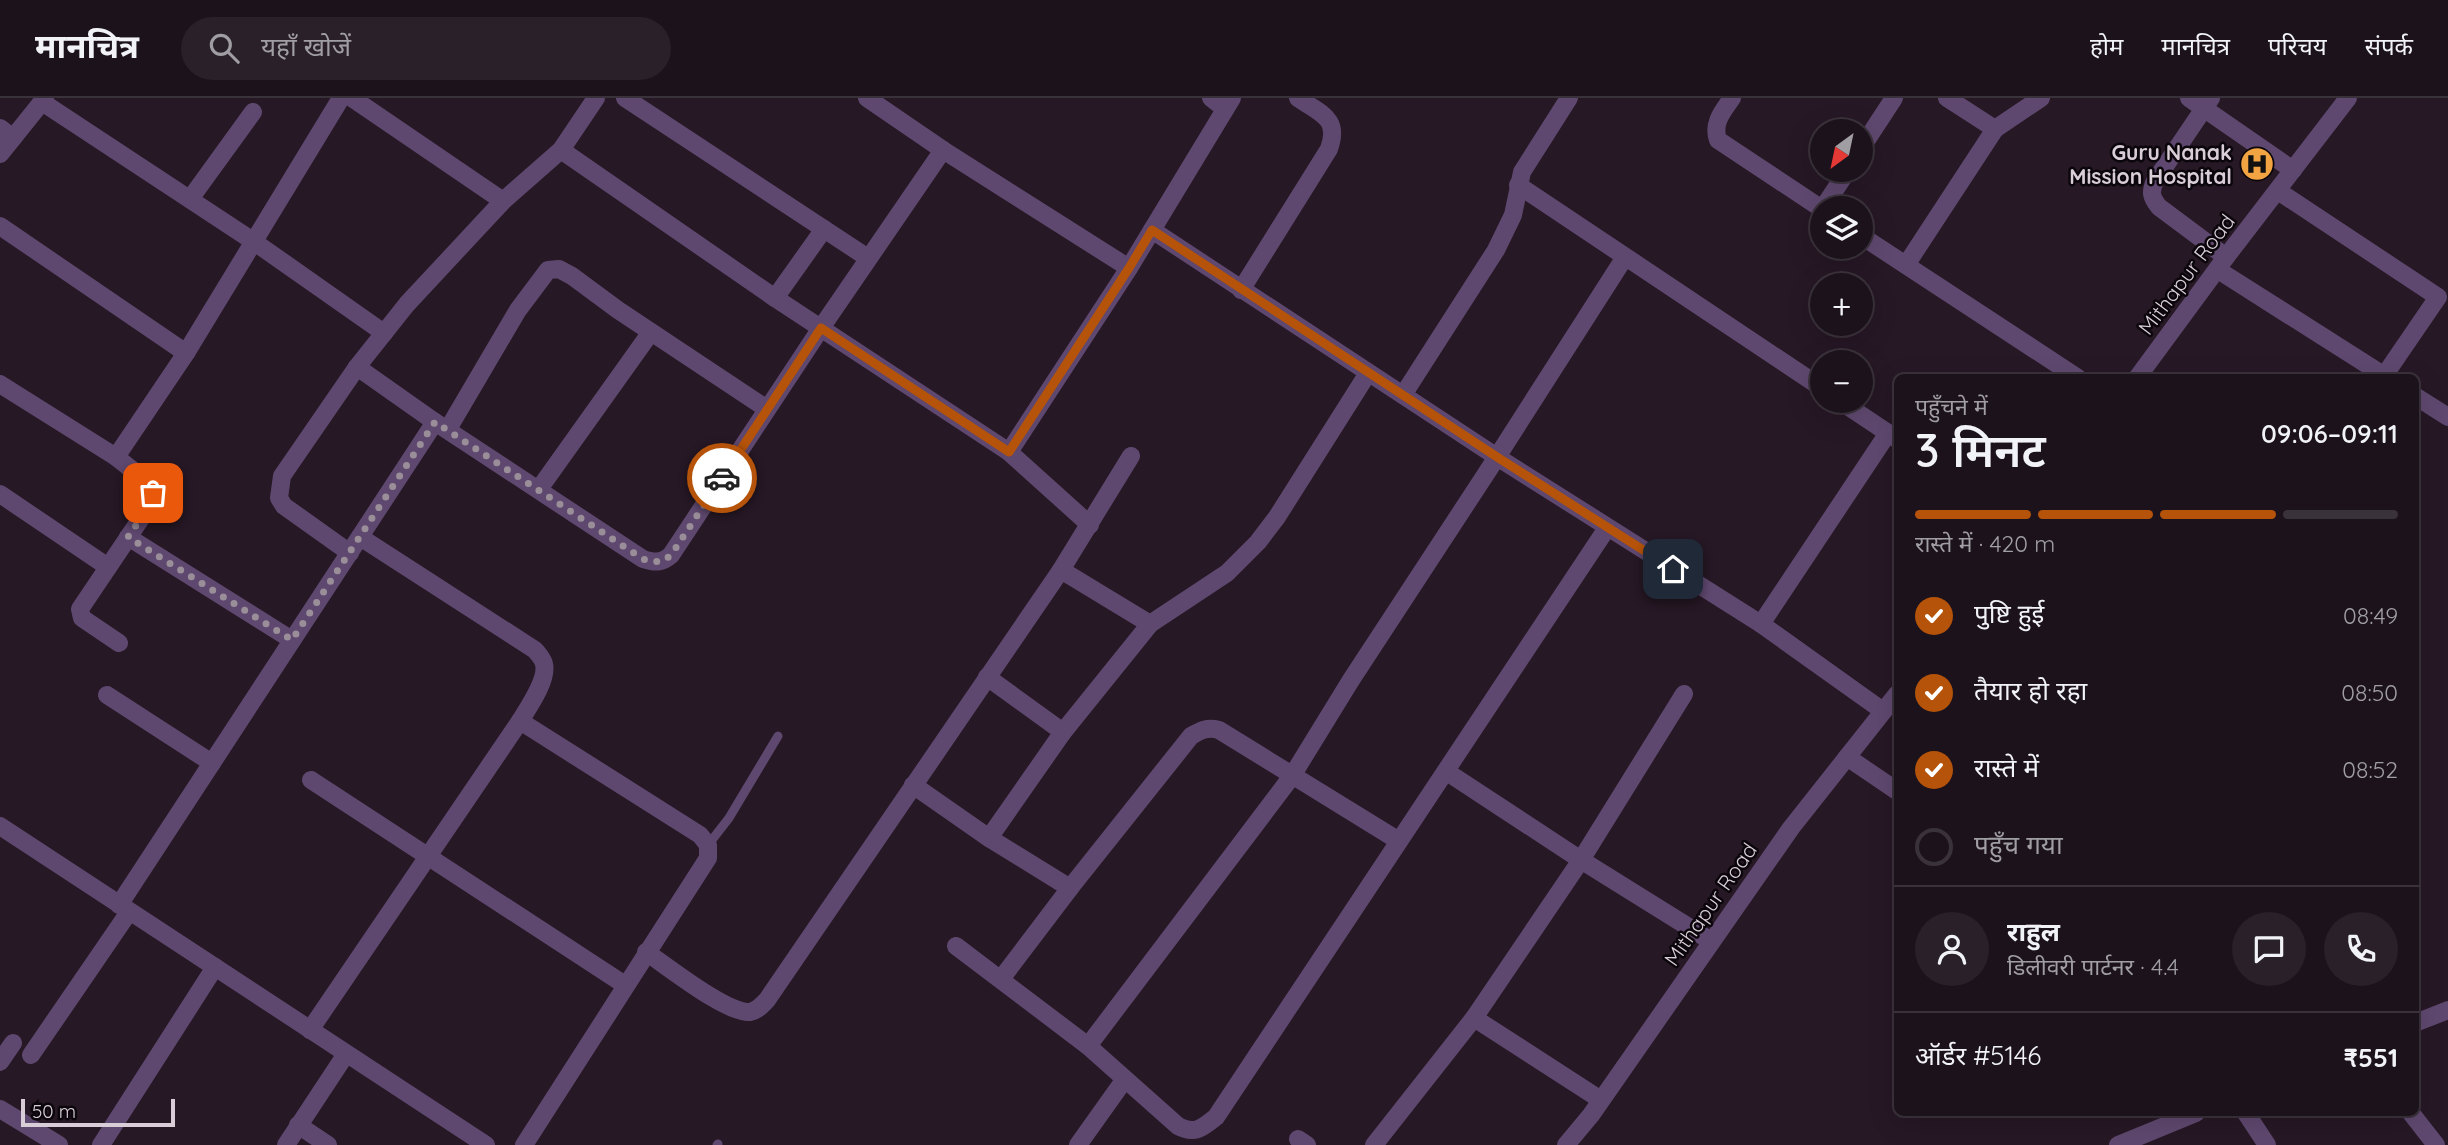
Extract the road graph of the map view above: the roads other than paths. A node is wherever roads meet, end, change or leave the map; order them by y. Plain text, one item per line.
1 (341, 98) edge
2 (352, 98) edge
3 (596, 98) edge
4 (625, 98) edge
5 (867, 98) edge
6 (1210, 98) edge
7 (1298, 98) edge
8 (1569, 98) edge
9 (1732, 98) edge
10 (1894, 98) edge
11 (1947, 98) edge
12 (2041, 98) edge
13 (2348, 98) edge
14 (44, 100) edge
15 (2201, 101) edge
16 (1229, 104) edge
17 (253, 112) dead end
18 (1995, 129) junction
19 (1873, 130) edge
20 (6, 133) edge
21 (561, 150) junction
22 (943, 150) junction
23 (0, 154) edge
24 (2293, 170) junction
25 (1518, 185) junction
26 (2278, 191) junction
27 (190, 199) junction
28 (503, 201) junction
29 (1810, 201) edge
30 (0, 226) edge
31 (824, 229) junction
32 (1152, 230) junction
33 (253, 241) junction
34 (1873, 243) edge
35 (1625, 257) junction
36 (868, 258) junction
37 (2222, 263) junction
38 (1906, 265) junction
39 (1129, 268) junction
40 (1241, 290) junction
41 (2443, 292) edge
42 (775, 298) junction
43 (821, 328) junction
44 (651, 332) junction
45 (384, 333) junction
46 (186, 353) junction
47 (357, 367) junction
48 (1368, 373) junction
49 (2072, 374) edge
50 (2140, 374) edge
51 (2382, 374) edge
52 (2388, 374) edge
53 (1810, 380) edge
54 (0, 384) edge
55 (1403, 394) junction
56 (2419, 399) edge
57 (767, 410) junction
58 (1858, 413) edge
59 (2448, 417) edge
60 (442, 426) junction
61 (1893, 436) edge
62 (1009, 452) junction
63 (1131, 456) dead end
64 (116, 457) junction
65 (1497, 457) junction
66 (539, 489) junction
67 (0, 494) edge
68 (1090, 526) junction
69 (1607, 528) junction
70 (128, 537) junction
71 (360, 537) junction
72 (350, 553) junction
73 (108, 567) junction
74 (1061, 570) junction
75 (1150, 624) junction
76 (1761, 624) junction
77 (292, 640) junction
78 (119, 643) dead end
79 (988, 677) junction
80 (1684, 694) dead end
81 (107, 695) dead end
82 (1894, 698) edge
83 (1883, 711) junction
84 (520, 721) junction
85 (1063, 732) junction
86 (778, 736) dead end
87 (1847, 757) junction
88 (212, 763) junction
89 (1447, 772) junction
90 (1292, 776) junction
91 (311, 780) dead end
92 (913, 785) junction
93 (1894, 789) edge
94 (0, 826) edge
95 (989, 838) junction
96 (1399, 841) junction
97 (708, 845) junction
98 (429, 856) junction
99 (1581, 860) junction
100 (1070, 888) junction
101 (124, 908) junction
102 (1711, 941) junction
103 (956, 946) dead end
104 (646, 953) junction
105 (215, 967) junction
106 (1001, 979) junction
107 (625, 985) junction
108 (2448, 1010) edge
109 (1474, 1018) junction
110 (2419, 1021) edge
111 (310, 1030) junction
112 (13, 1043) dead end
113 (1088, 1046) junction
114 (346, 1054) junction
115 (31, 1055) dead end
116 (0, 1062) edge
117 (1125, 1079) junction
118 (1601, 1100) junction
119 (0, 1109) edge
120 (2189, 1116) edge
121 (2248, 1116) edge
122 (2413, 1116) edge
123 (299, 1125) junction
124 (59, 1145) edge
125 (101, 1145) edge
126 (286, 1145) edge
127 (328, 1145) edge
128 (486, 1145) edge
129 (524, 1145) edge
130 (1078, 1145) edge
131 (1374, 1145) edge
132 (1566, 1145) edge
133 (2118, 1145) edge
134 (2267, 1145) edge
135 (2436, 1145) edge

1 - 33 street
2 - 28 street
3 - 21 street
4 - 31 street
5 - 22 street
6 - 16 street
7 - 40 street
8 - 25 street
9 - 29 street
10 - 19 street
11 - 18 street
12 - 18 street
13 - 24 street, Mithapur Road
14 - 20 street
14 - 27 street
15 - 24 street
15 - 37 street
16 - 32 street
17 - 27 street
18 - 38 street
20 - 23 street
21 - 28 street
21 - 42 street
22 - 36 street
22 - 39 street
24 - 26 street, Mithapur Road
25 - 35 street
25 - 55 street
26 - 37 street, Mithapur Road
26 - 41 street
27 - 33 street
28 - 45 street
30 - 46 street
31 - 36 street
31 - 42 street
32 - 39 street
32 - 40 street
33 - 45 street
33 - 46 street
34 - 38 street
35 - 53 street
35 - 65 street
36 - 43 street
37 - 50 street, Mithapur Road
37 - 51 street
38 - 49 street
39 - 62 street
40 - 48 street
41 - 52 street
42 - 43 street
43 - 57 street
43 - 62 street
44 - 57 street
44 - 60 street
44 - 66 street
45 - 47 street
46 - 64 street
47 - 60 street
47 - 72 street
48 - 55 street
48 - 75 street
54 - 64 street
55 - 65 street
56 - 59 street
57 - 66 street
58 - 61 street
60 - 66 street
60 - 71 street
61 - 76 street
62 - 68 street
63 - 68 street
64 - 70 street
65 - 69 street
65 - 90 street
67 - 73 street
68 - 74 street
69 - 76 street
69 - 89 street
70 - 73 street
70 - 77 street
71 - 72 street
71 - 84 street
72 - 77 street
73 - 78 street
74 - 75 street
74 - 79 street
75 - 85 street
76 - 83 street
77 - 88 street
79 - 85 street
79 - 92 street
80 - 99 street
81 - 88 street
82 - 83 street, Mithapur Road
83 - 87 street, Mithapur Road
84 - 97 street
84 - 98 street
85 - 95 street
86 - 97 lane
87 - 93 street
87 - 102 street, Mithapur Road
88 - 101 street
89 - 96 street
89 - 99 street
90 - 96 street
90 - 100 street
90 - 113 street
91 - 98 street
92 - 95 street
92 - 104 street
94 - 101 street
95 - 100 street
96 - 117 street
97 - 104 street
98 - 107 street
98 - 111 street
99 - 102 street
99 - 109 street
100 - 106 street
101 - 105 street
101 - 115 street
102 - 118 street, Mithapur Road
103 - 106 street
104 - 107 street
105 - 111 street
105 - 125 street
106 - 113 street
107 - 129 street
108 - 110 street
109 - 118 street
109 - 131 street
111 - 114 street
112 - 116 street
113 - 117 street
114 - 123 street
114 - 128 street
117 - 130 street
118 - 132 street, Mithapur Road
119 - 124 street
120 - 133 street
121 - 134 street
122 - 135 street
123 - 126 street
123 - 127 street

